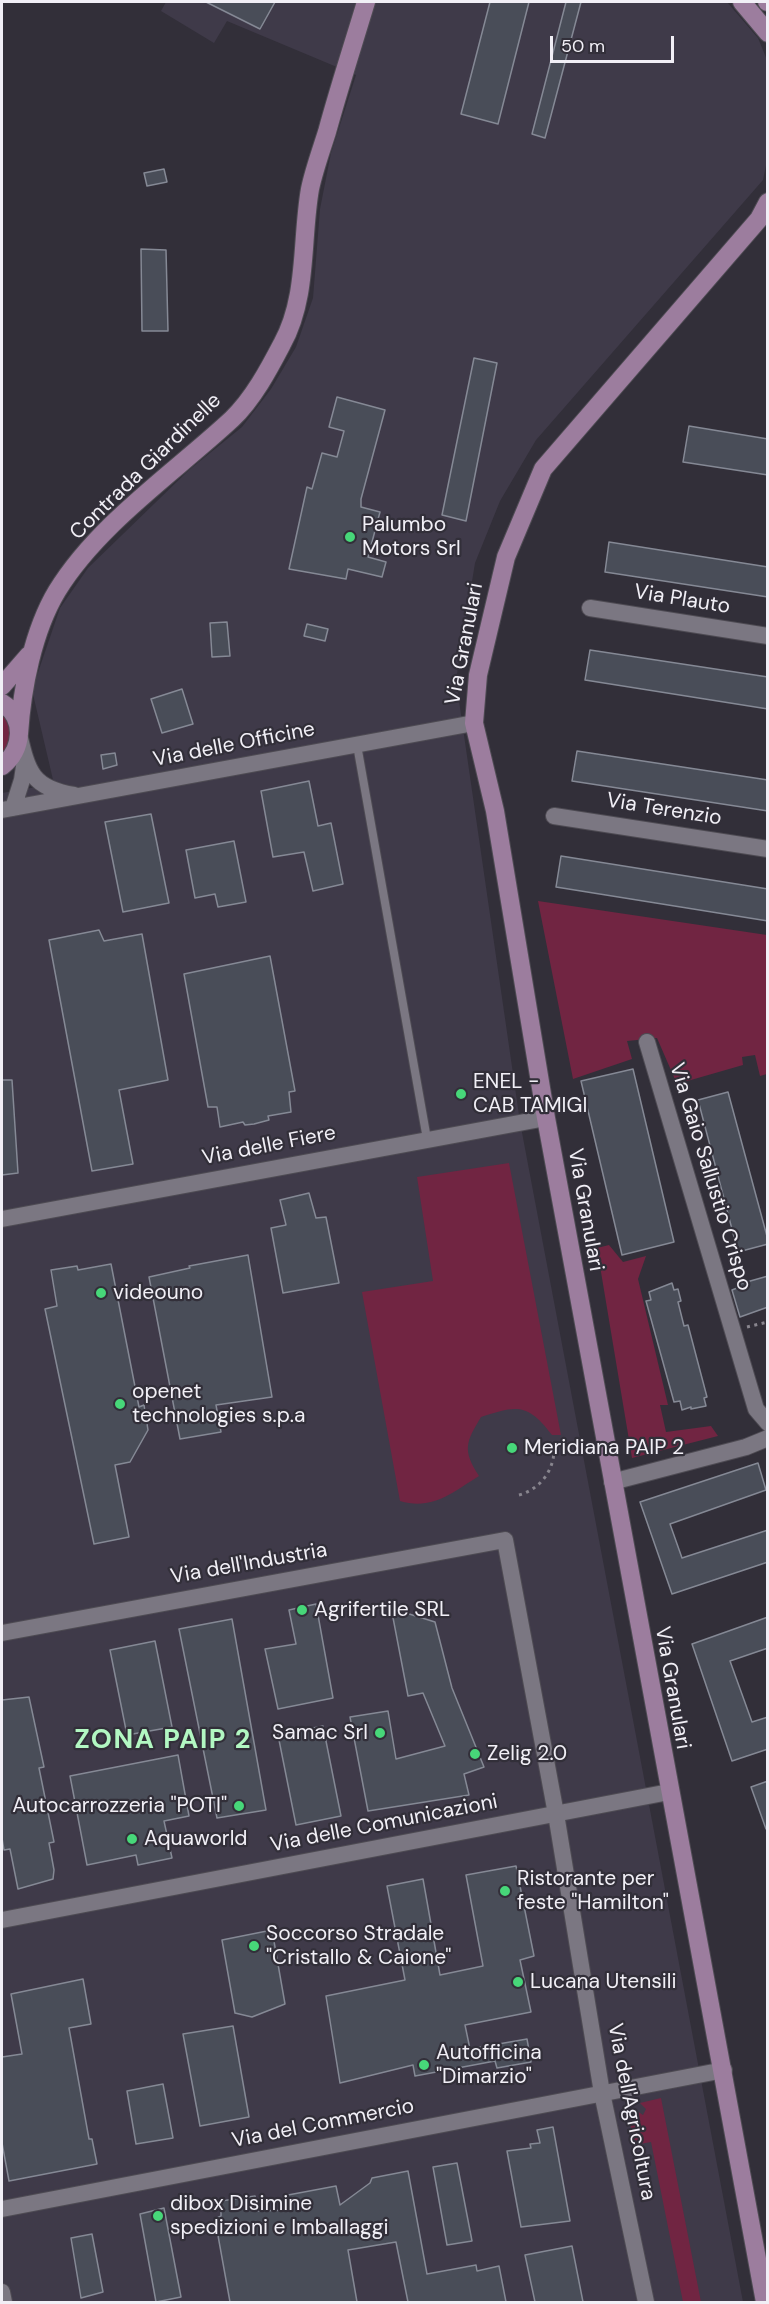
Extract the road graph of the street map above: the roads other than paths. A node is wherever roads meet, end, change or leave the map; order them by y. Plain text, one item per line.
1 (366, 2) edge
2 (742, 2) edge
3 (768, 33) edge
4 (767, 206) edge
5 (590, 608) dead end
6 (768, 636) edge
7 (32, 651) junction
8 (2, 686) edge
9 (2, 703) edge
10 (474, 723) junction
11 (20, 734) junction
12 (357, 745) junction
13 (25, 759) junction
14 (2, 766) edge
15 (83, 796) junction
16 (7, 809) edge
17 (554, 816) dead end
18 (768, 849) edge
19 (647, 1042) dead end
20 (546, 1118) junction
21 (427, 1140) junction
22 (2, 1219) edge
23 (768, 1424) edge
24 (768, 1438) edge
25 (612, 1482) junction
26 (505, 1540) joint
27 (2, 1633) edge
28 (669, 1792) junction
29 (556, 1814) junction
30 (2, 1920) edge
31 (724, 2070) junction
32 (602, 2093) junction
33 (2, 2208) edge
34 (2, 2292) edge
35 (4, 2302) edge
36 (646, 2302) edge
37 (765, 2302) edge

1 - 7 street, Contrada Giardinelle
2 - 3 street
4 - 10 street, Via Granulari
5 - 6 street, Via Plauto
7 - 8 street
7 - 11 street
9 - 11 street
10 - 12 street, Via delle Officine
10 - 20 street, Via Granulari
11 - 13 street
11 - 14 street
12 - 15 street, Via delle Officine
12 - 21 lane
13 - 15 street
13 - 16 street
15 - 16 street, Via delle Officine
17 - 18 street, Via Terenzio
19 - 23 street, Via Gaio Sallustio Crispo
20 - 21 street, Via delle Fiere
20 - 25 street, Via Granulari
21 - 22 street, Via delle Fiere
24 - 25 street
25 - 28 street, Via Granulari
26 - 27 street, Via dell'Industria
26 - 29 street, Via dell'Agricoltura
28 - 29 street, Via delle Comunicazioni
28 - 31 street, Via Granulari
29 - 30 street, Via delle Comunicazioni
29 - 32 street, Via dell'Agricoltura
31 - 32 street, Via del Commercio
31 - 37 street, Via Granulari
32 - 33 street, Via del Commercio
32 - 36 street, Via dell'Agricoltura
34 - 35 street

